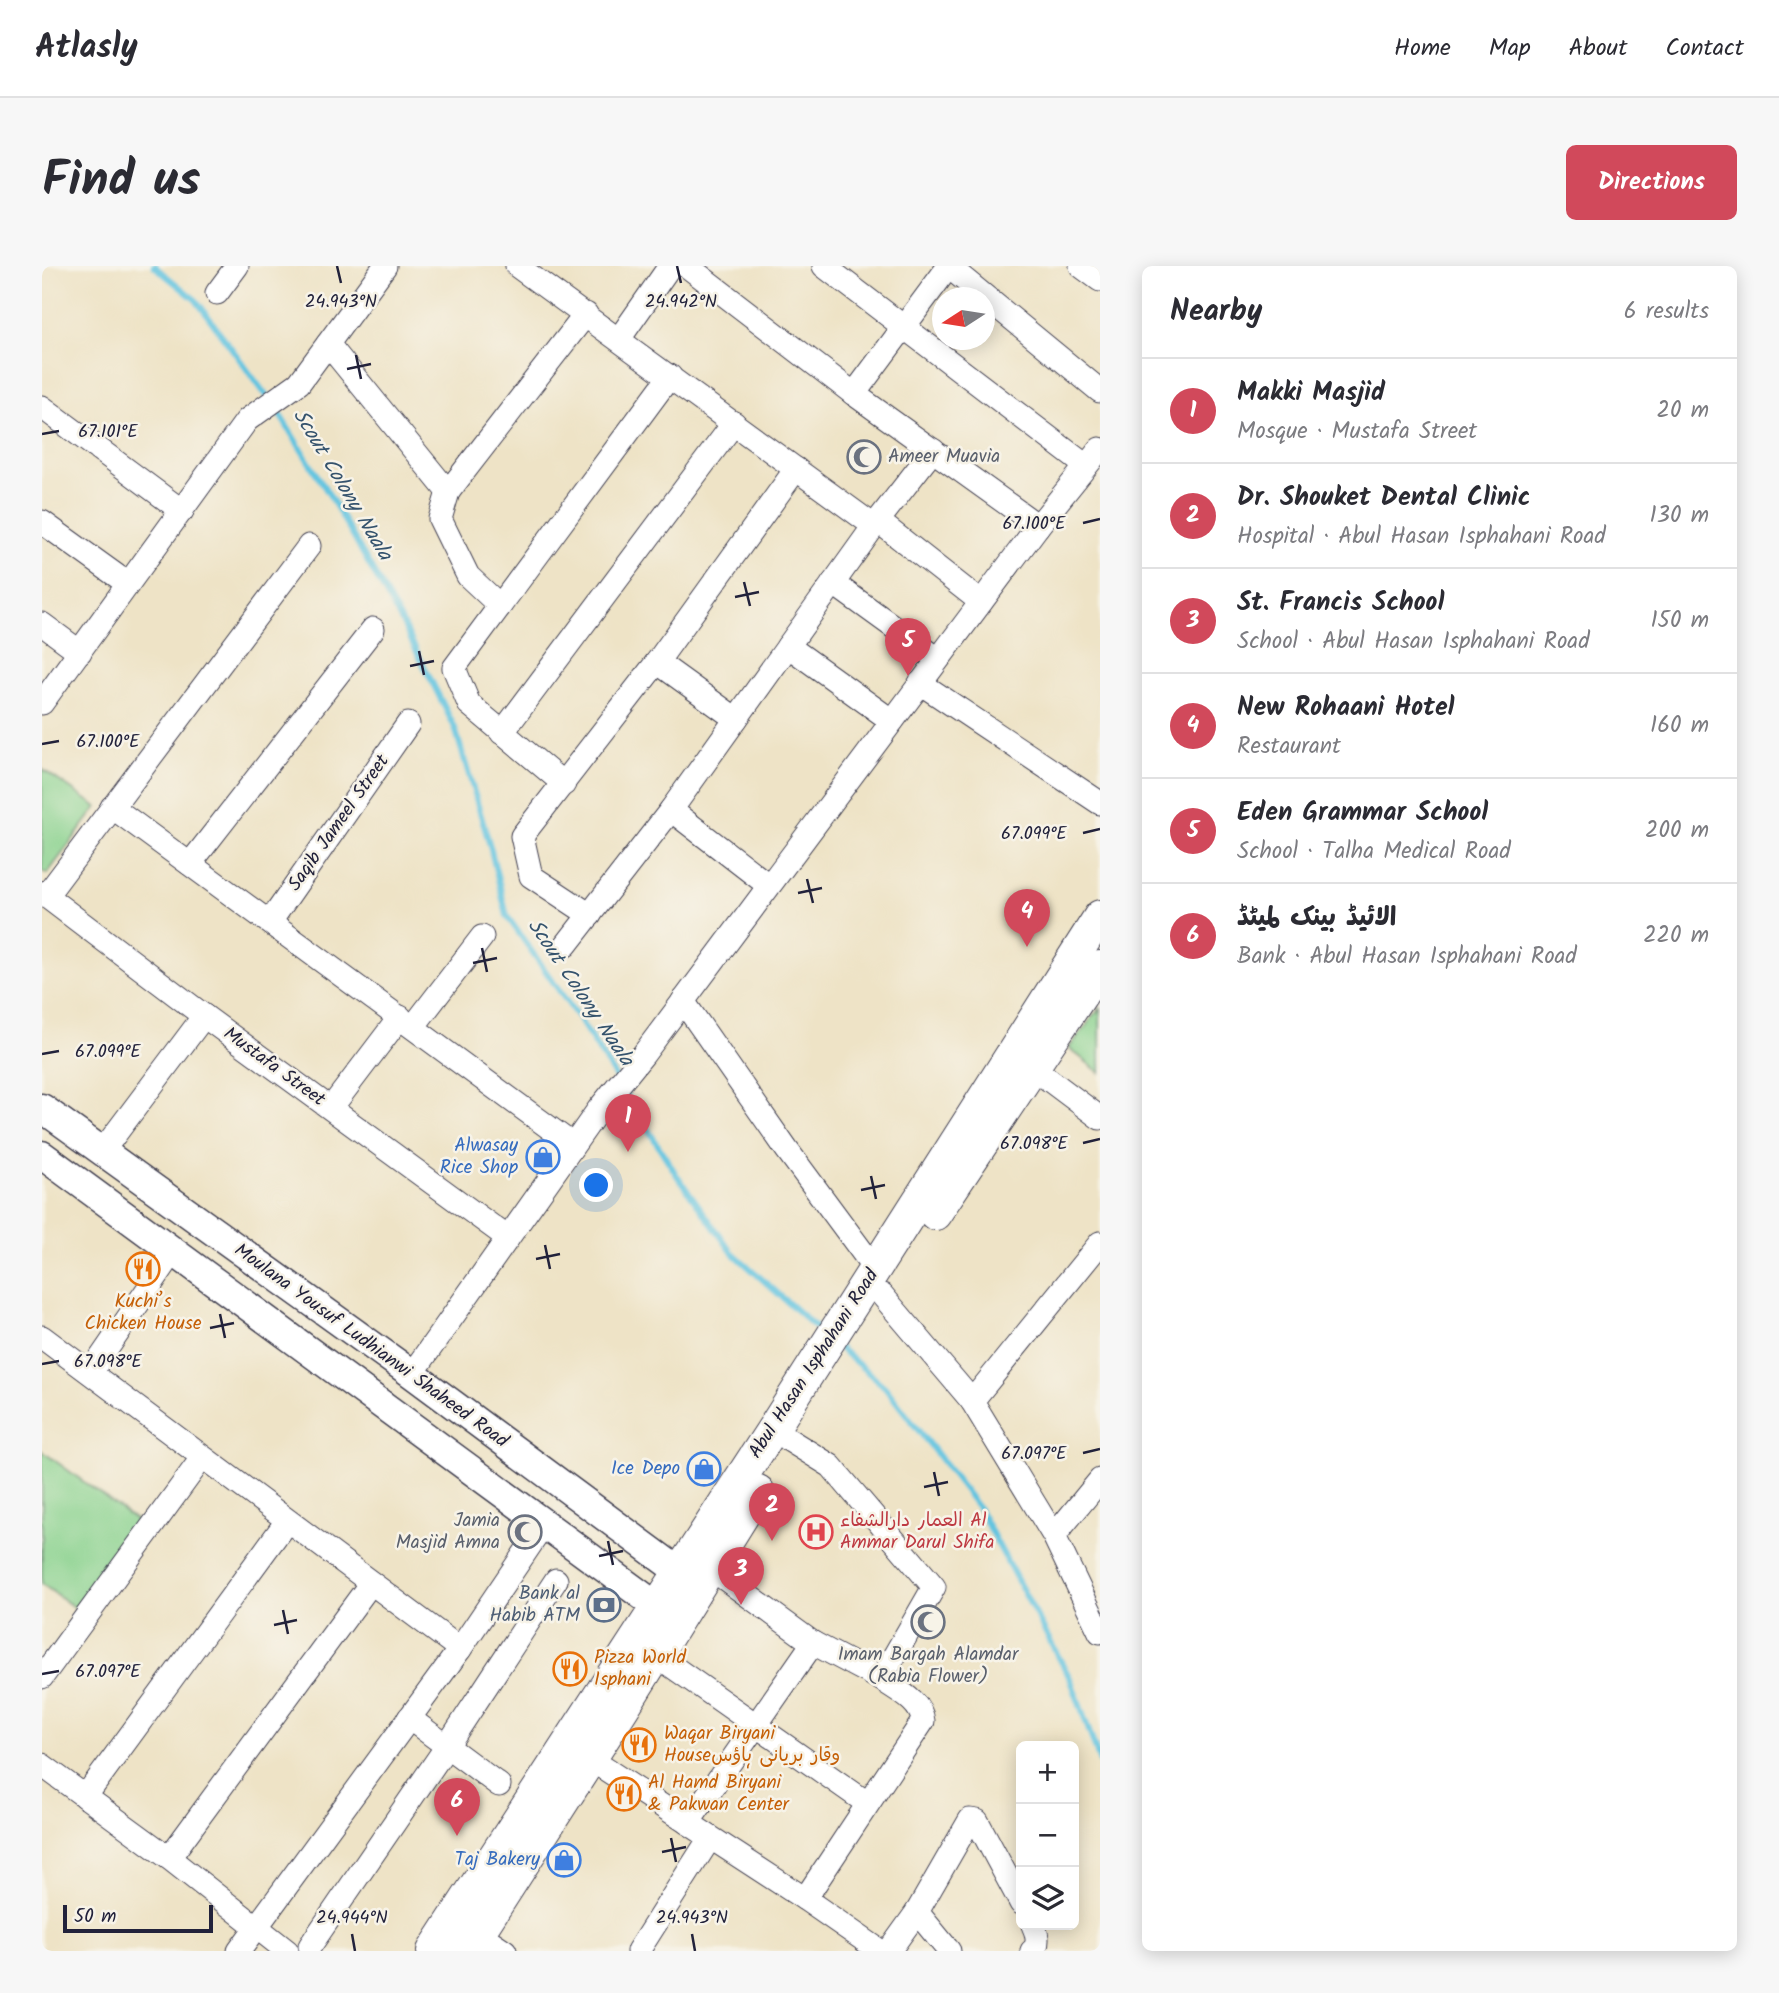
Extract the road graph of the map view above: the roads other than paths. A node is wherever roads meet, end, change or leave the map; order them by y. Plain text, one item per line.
1 (237, 266) edge
2 (385, 266) edge
3 (517, 266) edge
4 (670, 266) edge
5 (687, 266) edge
6 (824, 266) edge
7 (949, 266) edge
8 (1081, 266) edge
9 (1100, 280) edge
10 (218, 293) dead end
11 (586, 314) junction
12 (905, 326) junction
13 (619, 339) junction
14 (328, 344) junction
15 (670, 376) junction
16 (1100, 391) edge
17 (855, 394) junction
18 (42, 407) edge
19 (734, 423) junction
20 (933, 450) junction
21 (1093, 457) edge
22 (796, 469) junction
23 (448, 492) junction
24 (182, 511) junction
25 (42, 522) edge
26 (876, 523) junction
27 (1038, 526) junction
28 (309, 545) dead end
29 (833, 583) junction
30 (128, 584) junction
31 (981, 602) junction
32 (500, 606) junction
33 (42, 624) edge
34 (373, 629) dead end
35 (788, 646) junction
36 (79, 652) junction
37 (939, 659) junction
38 (657, 662) junction
39 (920, 683) junction
40 (42, 703) edge
41 (736, 719) junction
42 (892, 721) junction
43 (408, 724) dead end
44 (502, 733) junction
45 (564, 784) junction
46 (1100, 803) edge
47 (112, 807) junction
48 (671, 810) junction
49 (190, 864) junction
50 (768, 885) junction
51 (44, 894) edge
52 (590, 915) junction
53 (1100, 916) edge
54 (270, 922) junction
55 (482, 937) dead end
56 (566, 945) dead end
57 (1100, 967) edge
58 (683, 1001) junction
59 (204, 1016) junction
60 (406, 1022) junction
61 (1032, 1067) junction
62 (42, 1108) edge
63 (331, 1108) junction
64 (1100, 1118) edge
65 (573, 1145) junction
66 (101, 1153) junction
67 (42, 1155) edge
68 (508, 1238) junction
69 (1100, 1243) edge
70 (174, 1251) junction
71 (874, 1282) junction
72 (42, 1337) edge
73 (90, 1372) junction
74 (412, 1374) junction
75 (972, 1401) junction
76 (786, 1432) junction
77 (202, 1458) junction
78 (1100, 1480) edge
79 (287, 1521) junction
80 (545, 1524) junction
81 (1054, 1536) junction
82 (696, 1575) junction
83 (556, 1580) dead end
84 (371, 1583) junction
85 (667, 1614) junction
86 (1100, 1632) edge
87 (813, 1643) junction
88 (460, 1649) junction
89 (656, 1655) junction
90 (42, 1677) edge
91 (881, 1679) junction
92 (409, 1718) junction
93 (755, 1726) junction
94 (447, 1746) junction
95 (590, 1759) junction
96 (42, 1765) edge
97 (499, 1785) dead end
98 (85, 1797) junction
99 (867, 1803) junction
100 (688, 1823) junction
101 (710, 1838) junction
102 (169, 1858) junction
103 (1016, 1894) edge
104 (805, 1899) junction
105 (917, 1912) junction
106 (257, 1927) junction
107 (1034, 1930) edge
108 (472, 1942) edge
109 (310, 1946) dead end
110 (239, 1951) edge
111 (287, 1951) edge
112 (433, 1951) edge
113 (505, 1951) edge
114 (638, 1951) edge
115 (880, 1951) edge
116 (889, 1951) edge
117 (949, 1951) edge
118 (1032, 1951) edge

1 - 10 street
2 - 14 street
3 - 11 street
4 - 13 street
5 - 17 street
6 - 12 street
7 - 12 street
7 - 16 street
8 - 9 street
11 - 13 street
11 - 23 street
12 - 17 street
12 - 21 street
13 - 15 street
14 - 23 street
14 - 24 street
15 - 19 street
15 - 32 street
17 - 20 street
18 - 24 street
19 - 22 street
19 - 44 street
20 - 26 street
20 - 27 street
21 - 27 street
22 - 26 street
22 - 38 street
23 - 32 street
24 - 30 street
25 - 30 street
26 - 29 street
26 - 31 street
27 - 31 street
28 - 47 street
29 - 35 street
29 - 37 street
30 - 36 street
31 - 37 street
32 - 44 street
33 - 36 street
34 - 49 street
35 - 41 street
35 - 42 street
36 - 40 street
37 - 39 street
38 - 41 street
38 - 45 street
39 - 42 street
39 - 46 street
41 - 48 street
42 - 50 street
43 - 54 street, Saqib Jameel Street
44 - 45 street
45 - 52 street
47 - 49 street
47 - 51 street
48 - 50 street
48 - 52 street
49 - 54 street
50 - 58 street
51 - 59 street, Mustafa Street
52 - 56 street
53 - 71 main road, Abul Hasan Isphahani Road
54 - 60 street
55 - 60 street
57 - 61 main road, Abul Hasan Isphahani Road
58 - 65 street
58 - 71 street
59 - 63 street, Mustafa Street
59 - 66 street
60 - 63 street
60 - 65 street
61 - 64 street
61 - 71 main road, Abul Hasan Isphahani Road
62 - 66 street, Moulana Yousuf Ludhianwi Shaheed Road
63 - 68 street, Mustafa Street
65 - 68 street
66 - 74 street, Moulana Yousuf Ludhianwi Shaheed Road
67 - 70 street, Moulana Yousuf Ludhianwi Shaheed Road
68 - 74 street
69 - 75 street
70 - 73 street
70 - 80 street, Moulana Yousuf Ludhianwi Shaheed Road
71 - 75 street
71 - 76 main road, Abul Hasan Isphahani Road
72 - 73 street
73 - 77 street
74 - 82 street, Moulana Yousuf Ludhianwi Shaheed Road
75 - 81 street
76 - 82 main road, Abul Hasan Isphahani Road
76 - 91 street
77 - 79 street
77 - 90 street
78 - 81 street
79 - 84 street
79 - 98 street
80 - 85 street, Moulana Yousuf Ludhianwi Shaheed Road
80 - 88 street
81 - 86 street
82 - 85 main road, Abul Hasan Isphahani Road
82 - 87 street
83 - 94 street
84 - 88 street
84 - 102 street
85 - 89 main road, Abul Hasan Isphahani Road
85 - 112 main road, Abul Hasan Isphahani Road
87 - 91 street
87 - 93 street
88 - 92 street
89 - 93 street
89 - 95 main road, Abul Hasan Isphahani Road
91 - 99 street
92 - 94 street
92 - 106 street
93 - 99 street
93 - 100 street
94 - 97 street
94 - 109 street
95 - 100 street
95 - 108 main road, Abul Hasan Isphahani Road
96 - 98 street
98 - 102 street
99 - 104 street
100 - 101 street
101 - 104 street
101 - 114 street
102 - 106 street
103 - 105 street
104 - 115 street
105 - 116 street
105 - 117 street
106 - 110 street
106 - 111 street
107 - 118 street
108 - 113 street

